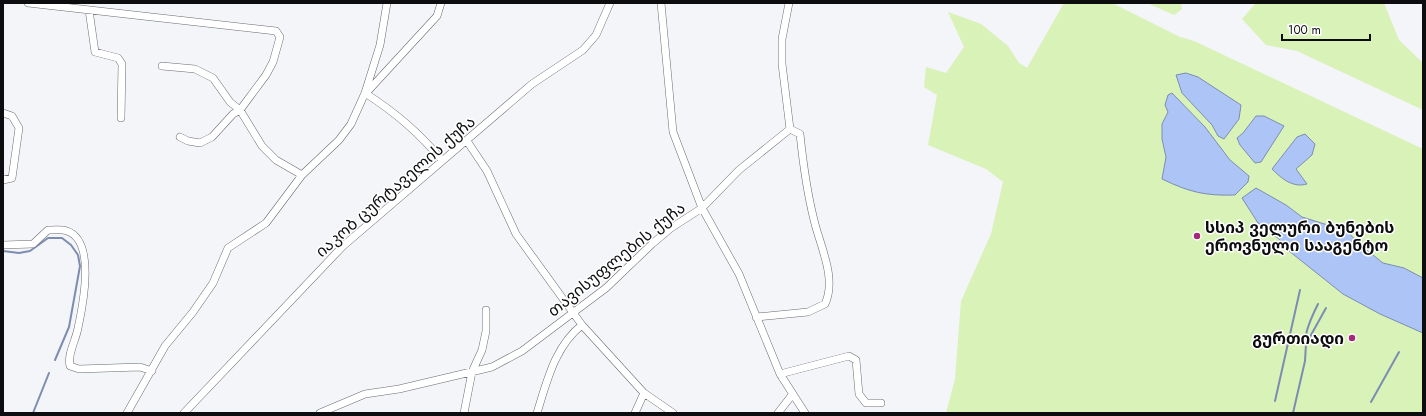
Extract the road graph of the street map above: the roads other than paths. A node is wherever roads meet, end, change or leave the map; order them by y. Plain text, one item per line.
1 (28, 3) edge
2 (387, 3) edge
3 (441, 3) edge
4 (610, 3) edge
5 (661, 3) edge
6 (789, 3) edge
7 (90, 10) junction
8 (162, 66) dead end
9 (365, 93) junction
10 (240, 110) junction
11 (3, 113) edge
12 (121, 118) dead end
13 (790, 129) junction
14 (180, 137) dead end
15 (467, 141) junction
16 (442, 160) junction
17 (302, 175) junction
18 (3, 180) edge
19 (702, 208) junction
20 (3, 245) edge
21 (486, 310) dead end
22 (574, 312) junction
23 (756, 317) junction
24 (582, 325) junction
25 (152, 371) junction
26 (472, 372) junction
27 (780, 374) junction
28 (644, 394) junction
29 (792, 395) junction
30 (881, 403) dead end
31 (127, 413) edge
32 (184, 413) edge
33 (320, 413) edge
34 (464, 413) edge
35 (537, 413) edge
36 (635, 413) edge
37 (673, 413) edge
38 (778, 413) edge
39 (805, 413) edge

1 - 7 street
2 - 9 street
3 - 9 street
4 - 15 street, იაკობ ცურტაველის ქუჩა
5 - 19 street
6 - 13 street
7 - 10 street
7 - 12 street
8 - 10 street
9 - 16 street
9 - 17 street
10 - 14 street
10 - 17 street
11 - 18 street
13 - 19 street, თავისუფლების ქუჩა
13 - 23 street
15 - 16 street, იაკობ ცურტაველის ქუჩა
15 - 22 street
16 - 32 street, იაკობ ცურტაველის ქუჩა
17 - 25 street
19 - 22 street, თავისუფლების ქუჩა
19 - 23 street
20 - 25 street
21 - 26 street
22 - 24 street
22 - 26 street, თავისუფლების ქუჩა
23 - 27 street
24 - 28 street
24 - 35 street
25 - 31 street
26 - 33 street, თავისუფლების ქუჩა
26 - 34 street
27 - 29 street
27 - 30 street
28 - 36 street
28 - 37 street
29 - 38 street
29 - 39 street

